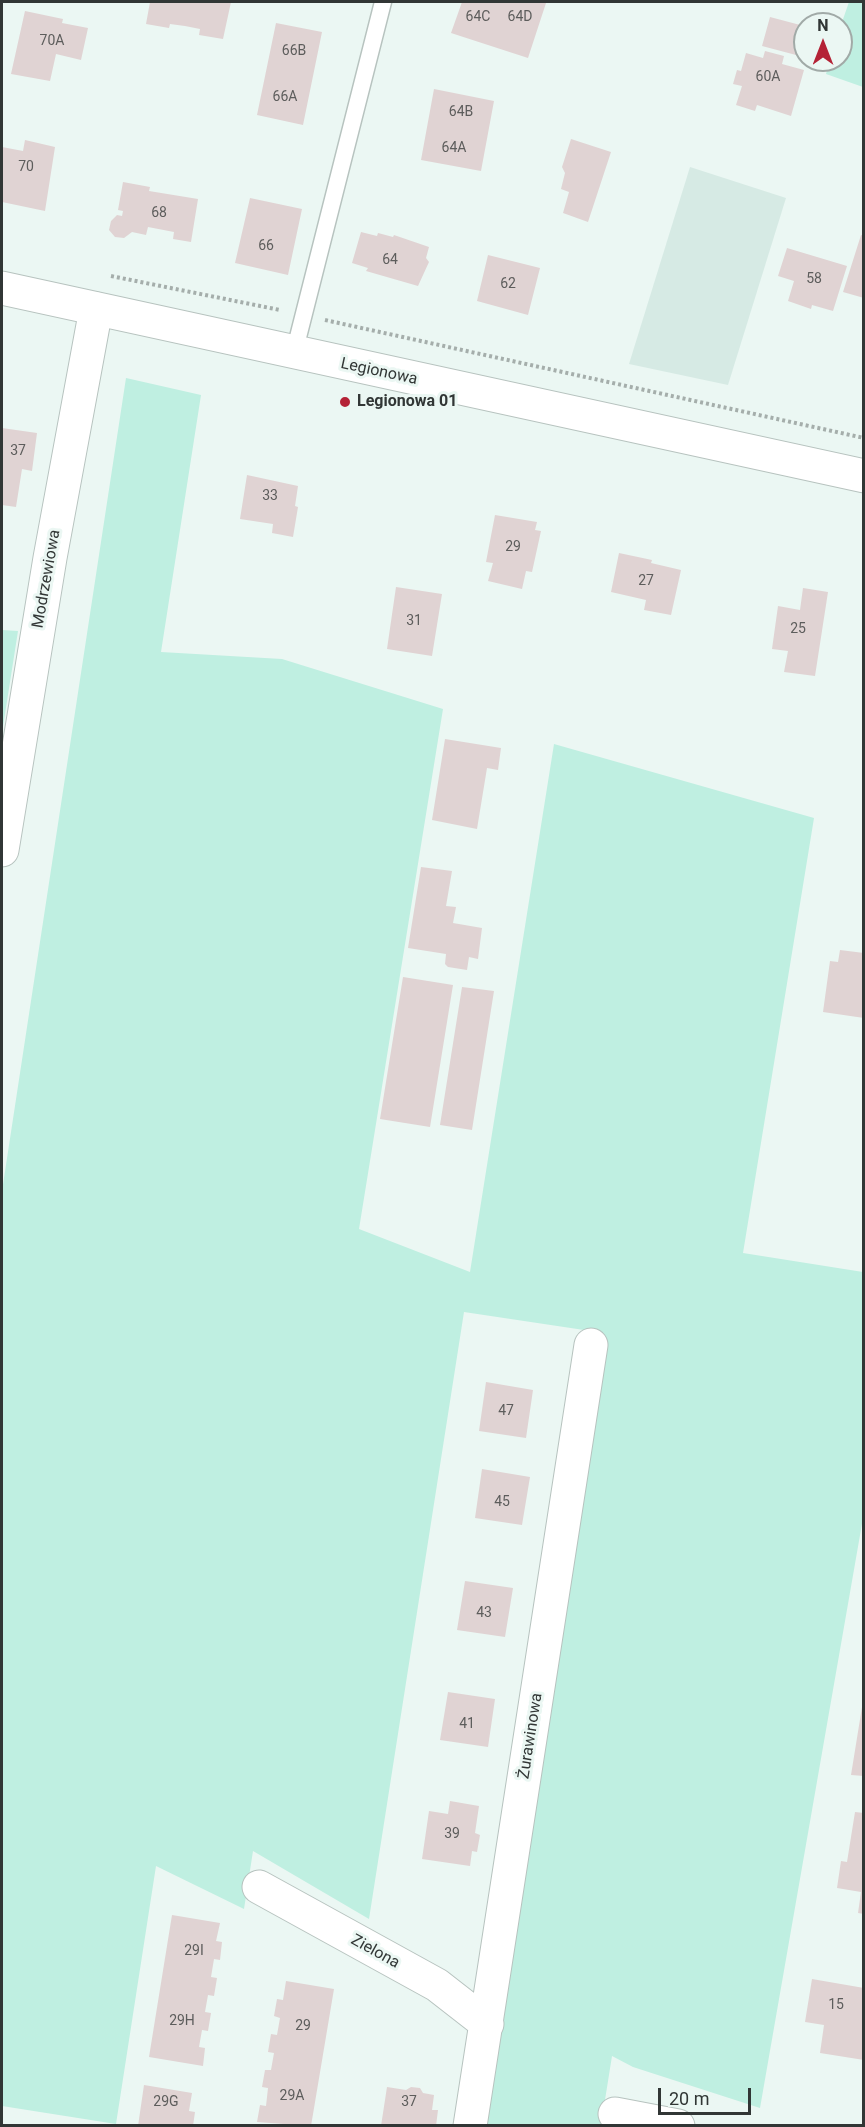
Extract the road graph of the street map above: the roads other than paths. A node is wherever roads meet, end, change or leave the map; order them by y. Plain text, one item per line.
1 (383, 2) edge
2 (2, 288) edge
3 (96, 309) junction
4 (294, 353) junction
5 (864, 476) edge
6 (2, 850) edge
7 (591, 1345) dead end
8 (259, 1887) dead end
9 (487, 2024) junction
10 (615, 2114) dead end
11 (470, 2126) edge
12 (678, 2126) edge

1 - 4 lane
2 - 3 street, Legionowa
3 - 4 street, Legionowa
3 - 6 street, Modrzewiowa
4 - 5 street, Legionowa
7 - 9 street, Żurawinowa
8 - 9 street, Zielona
9 - 11 street, Żurawinowa
10 - 12 street

